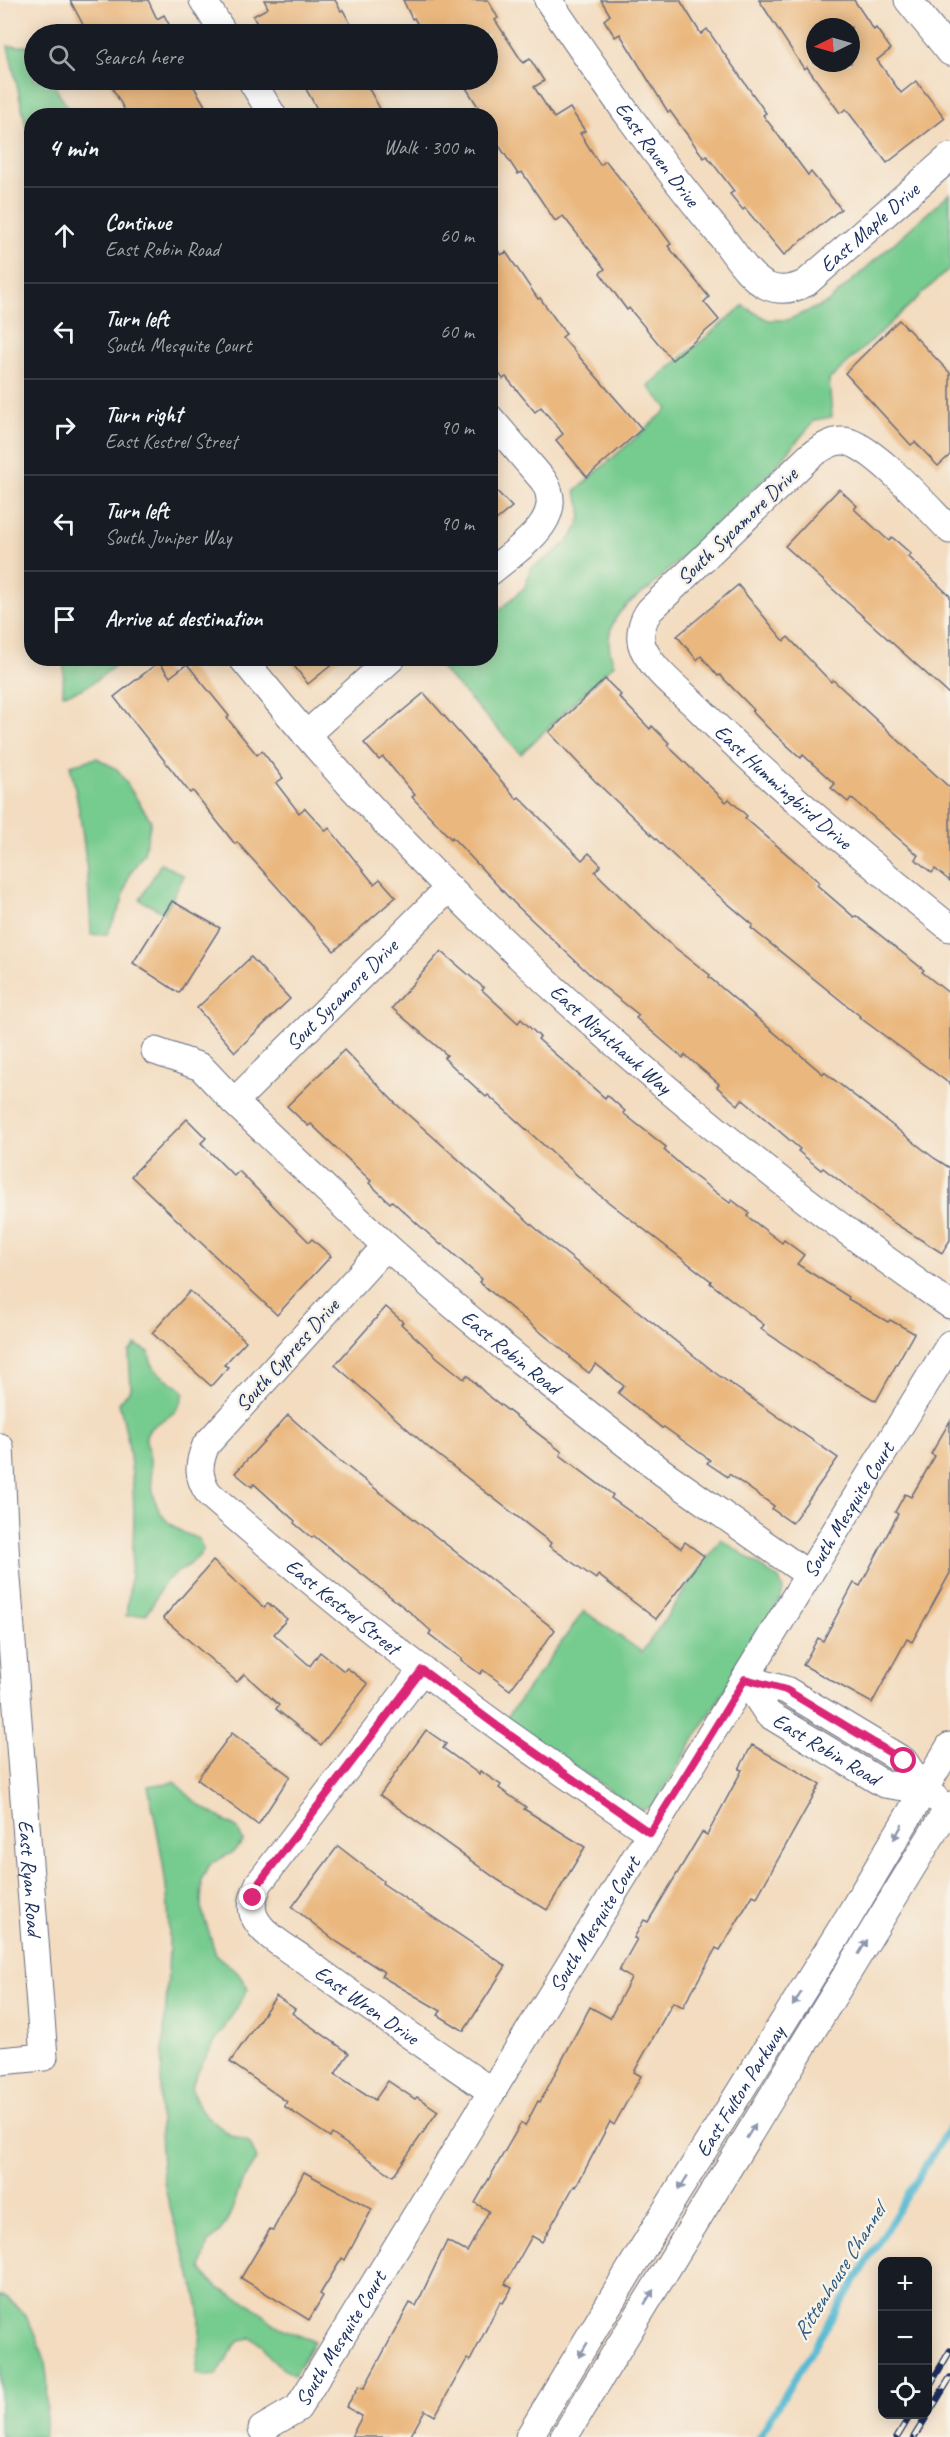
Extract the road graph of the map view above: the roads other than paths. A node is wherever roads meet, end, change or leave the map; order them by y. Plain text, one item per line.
1 (204, 0) edge
2 (548, 0) edge
3 (908, 0) edge
4 (218, 24) edge
5 (950, 52) edge
6 (257, 90) edge
7 (268, 108) edge
8 (950, 157) edge
9 (784, 290) joint
10 (498, 427) edge
11 (950, 530) edge
12 (498, 565) edge
13 (641, 627) joint
14 (249, 666) edge
15 (383, 666) edge
16 (306, 735) junction
17 (449, 888) junction
18 (950, 928) edge
19 (155, 1051) dead end
20 (234, 1102) junction
21 (386, 1246) junction
22 (950, 1305) edge
23 (950, 1344) edge
24 (0, 1447) edge
25 (199, 1470) joint
26 (809, 1575) junction
27 (422, 1670) junction
28 (745, 1679) junction
29 (950, 1746) edge
30 (923, 1790) junction
31 (949, 1806) edge
32 (650, 1833) junction
33 (0, 2061) edge
34 (492, 2092) junction
35 (262, 2429) dead end
36 (529, 2437) edge
37 (564, 2437) edge

1 - 4 street
2 - 9 street, East Raven Drive
3 - 5 street
6 - 7 street
8 - 9 street, East Maple Drive
10 - 12 street
11 - 13 street, South Sycamore Drive
13 - 18 street, East Hummingbird Drive
14 - 16 street, East Nighthawk Way
15 - 16 street
16 - 17 street, East Nighthawk Way
17 - 20 street, Sout Sycamore Drive
17 - 22 street, East Nighthawk Way
19 - 20 street, East Robin Road
20 - 21 street, East Robin Road
21 - 25 street, South Cypress Drive
21 - 26 street, East Robin Road
23 - 26 street, South Mesquite Court
24 - 33 street, East Ryan Road
25 - 27 street, East Kestrel Street
26 - 28 street, South Mesquite Court
27 - 32 street, East Kestrel Street
27 - 34 street, East Wren Drive
28 - 30 street, East Robin Road
28 - 32 street, South Mesquite Court
29 - 30 street, East Fulton Parkway
30 - 31 street, East Robin Road
30 -> 36 street, East Fulton Parkway
37 -> 31 street, East Fulton Parkway
32 - 34 street, South Mesquite Court
34 - 35 street, South Mesquite Court

